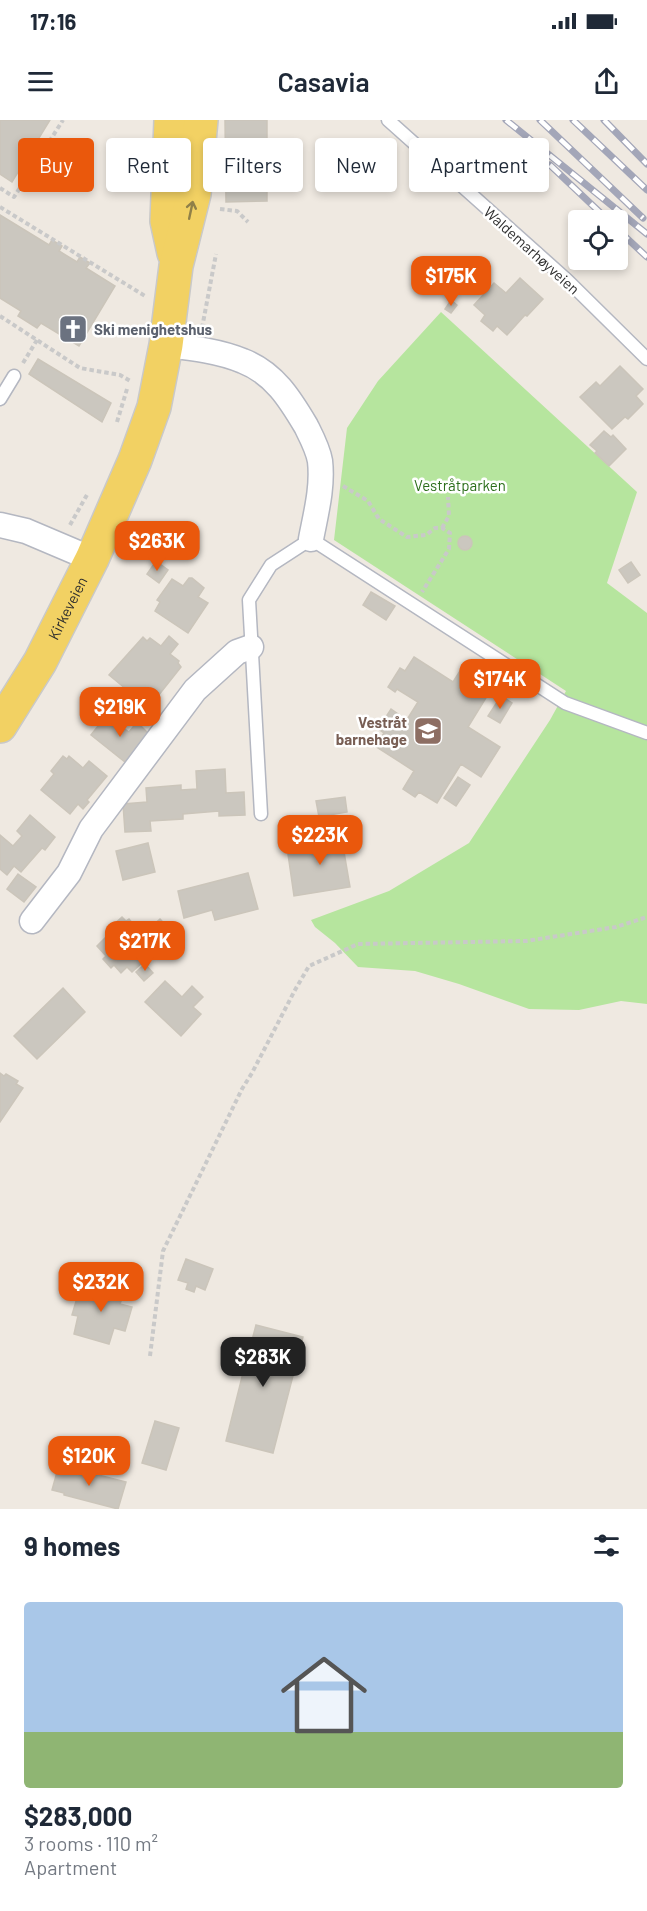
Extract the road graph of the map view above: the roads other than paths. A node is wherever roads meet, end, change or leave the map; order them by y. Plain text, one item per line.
1 (171, 120) edge
2 (201, 120) edge
3 (388, 120) edge
4 (176, 266) junction
5 (166, 345) junction
6 (647, 359) edge
7 (14, 376) road end
8 (0, 399) edge
9 (0, 525) edge
10 (311, 539) junction
11 (93, 559) junction
12 (252, 647) junction
13 (0, 726) edge
14 (647, 733) edge
15 (261, 814) dead end
16 (32, 921) dead end

1 - 4 main road, Kirkeveien
4 -> 2 main road, Kirkeveien
3 - 6 lane, Waldemarhøyveien
4 - 5 main road, Kirkeveien
5 - 10 street
5 - 11 main road, Kirkeveien
7 - 8 lane
9 - 11 street
10 - 12 lane
10 - 14 lane
11 - 13 main road, Kirkeveien
12 - 15 lane
12 - 16 street

